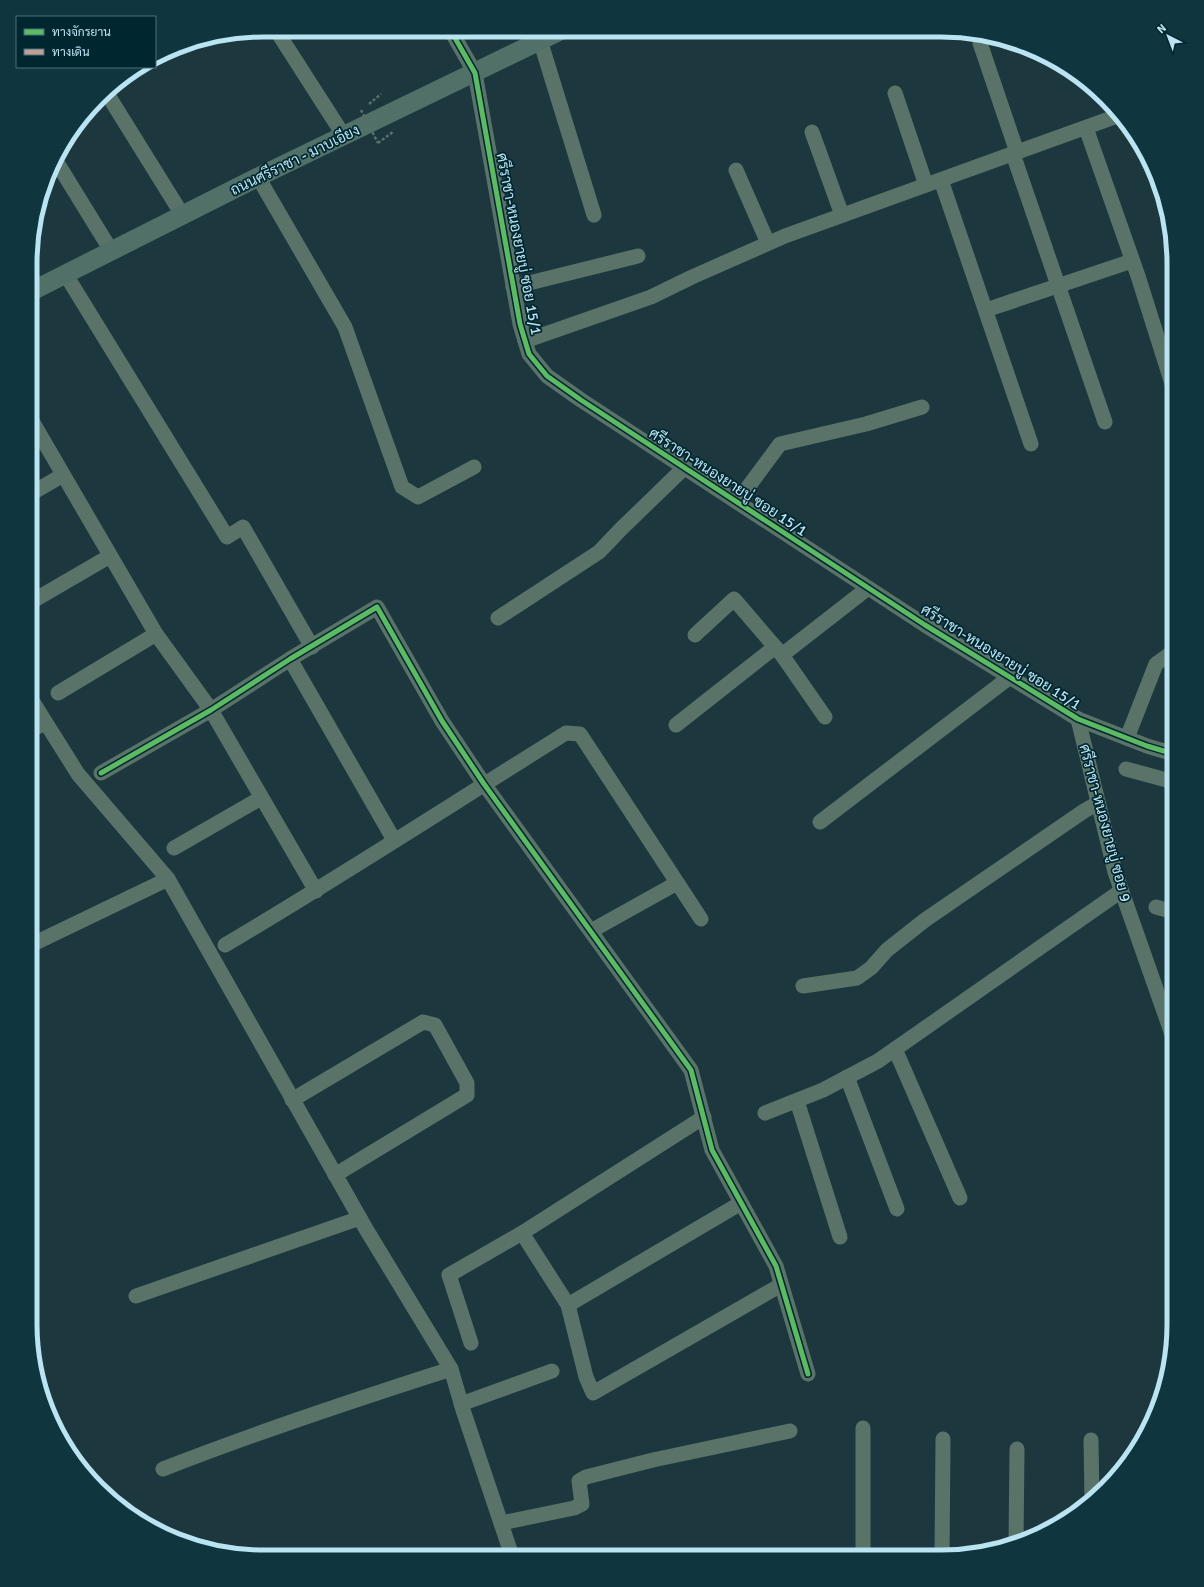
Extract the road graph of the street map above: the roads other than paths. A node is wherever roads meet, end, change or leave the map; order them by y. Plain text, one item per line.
1 (280, 37) edge
2 (455, 37) edge
3 (547, 37) edge
4 (540, 40) junction
5 (980, 43) dead end
6 (475, 73) junction
7 (895, 93) dead end
8 (109, 97) edge
9 (1114, 117) edge
10 (1086, 128) junction
11 (812, 132) dead end
12 (344, 136) junction
13 (1015, 153) junction
14 (59, 166) edge
15 (736, 170) dead end
16 (258, 177) junction
17 (941, 180) junction
18 (926, 185) junction
19 (594, 215) dead end
20 (842, 215) junction
21 (183, 216) junction
22 (768, 243) junction
23 (112, 252) junction
24 (638, 256) dead end
25 (1132, 261) junction
26 (66, 275) junction
27 (1059, 285) junction
28 (513, 287) junction
29 (37, 289) edge
30 (986, 310) junction
31 (525, 341) junction
32 (1167, 368) edge
33 (922, 407) dead end
34 (1105, 422) dead end
35 (37, 431) edge
36 (1031, 444) dead end
37 (474, 467) dead end
38 (684, 468) junction
39 (63, 475) junction
40 (37, 490) edge
41 (737, 502) junction
42 (110, 556) junction
43 (868, 588) junction
44 (37, 599) edge
45 (498, 618) dead end
46 (156, 634) junction
47 (695, 636) dead end
48 (312, 647) junction
49 (778, 651) junction
50 (1167, 656) edge
51 (290, 659) junction
52 (1010, 677) junction
53 (58, 693) dead end
54 (37, 709) edge
55 (210, 710) junction
56 (825, 717) dead end
57 (1078, 719) junction
58 (45, 723) junction
59 (676, 725) dead end
60 (37, 727) edge
61 (1127, 738) junction
62 (1167, 752) edge
63 (1126, 769) dead end
64 (101, 773) dead end
65 (1167, 780) edge
66 (484, 784) junction
67 (261, 798) junction
68 (1098, 803) junction
69 (820, 822) dead end
70 (394, 840) junction
71 (174, 848) dead end
72 (168, 879) junction
73 (677, 883) junction
74 (316, 891) junction
75 (1121, 891) junction
76 (1156, 907) dead end
77 (1167, 910) edge
78 (700, 919) dead end
79 (591, 931) junction
80 (37, 942) edge
81 (225, 945) dead end
82 (804, 986) dead end
83 (1167, 1020) edge
84 (895, 1049) junction
85 (847, 1077) junction
86 (292, 1100) junction
87 (797, 1101) junction
88 (765, 1114) dead end
89 (704, 1118) junction
90 (335, 1175) junction
91 (960, 1198) dead end
92 (741, 1203) junction
93 (897, 1209) dead end
94 (360, 1218) junction
95 (522, 1233) junction
96 (840, 1237) dead end
97 (781, 1285) junction
98 (136, 1296) dead end
99 (568, 1305) junction
100 (471, 1344) dead end
101 (451, 1369) junction
102 (552, 1371) dead end
103 (808, 1374) dead end
104 (461, 1404) junction
105 (862, 1428) dead end
106 (790, 1431) dead end
107 (943, 1439) dead end
108 (1091, 1440) dead end
109 (1017, 1449) dead end
110 (162, 1469) dead end
111 (1092, 1492) edge
112 (501, 1523) junction
113 (1016, 1537) edge
114 (510, 1550) edge
115 (863, 1550) edge
116 (942, 1550) edge

1 - 12 street
2 - 6 street, ศรีราชา-หนองยายบู่ ซอย 15/1
3 - 4 main road, ถนนศรีราชา - มาบเอียง
4 - 6 main road, ถนนศรีราชา - มาบเอียง
4 - 19 street
5 - 13 street
6 - 12 main road, ถนนศรีราชา - มาบเอียง
6 - 28 street, ศรีราชา-หนองยายบู่ ซอย 15/1
7 - 18 street
8 - 21 street
9 - 10 street
10 - 13 street
10 - 25 street
11 - 20 street
12 - 16 main road, ถนนศรีราชา - มาบเอียง
13 - 17 street
13 - 27 street
14 - 23 street
15 - 22 street
16 - 21 main road, ถนนศรีราชา - มาบเอียง
16 - 37 street
17 - 18 street
17 - 30 street
18 - 20 street
20 - 22 street
21 - 23 main road, ถนนศรีราชา - มาบเอียง
22 - 31 street
23 - 26 main road, ถนนศรีราชา - มาบเอียง
24 - 28 street
25 - 27 street
25 - 32 street
26 - 29 main road, ถนนศรีราชา - มาบเอียง
26 - 48 street
27 - 30 street
27 - 34 street
28 - 31 street, ศรีราชา-หนองยายบู่ ซอย 15/1
30 - 36 street
31 - 38 street, ศรีราชา-หนองยายบู่ ซอย 15/1
33 - 41 street
35 - 39 street
38 - 41 street, ศรีราชา-หนองยายบู่ ซอย 15/1
38 - 45 street
39 - 40 street
39 - 42 street
41 - 43 street, ศรีราชา-หนองยายบู่ ซอย 15/1
42 - 44 street
42 - 46 street
43 - 49 street
43 - 52 street, ศรีราชา-หนองยายบู่ ซอย 15/1
46 - 53 street
46 - 55 street
47 - 49 street
48 - 51 street
48 - 66 street
49 - 56 street
49 - 59 street
50 - 61 street
51 - 55 street
51 - 70 street
52 - 57 street, ศรีราชา-หนองยายบู่ ซอย 15/1
52 - 69 street
54 - 58 street
55 - 64 street
55 - 67 street
57 - 61 street, ศรีราชา-หนองยายบู่ ซอย 15/1
57 - 68 street, ศรีราชา-หนองยายบู่ ซอย 9
58 - 60 street
58 - 72 street
61 - 62 street, ศรีราชา-หนองยายบู่ ซอย 15/1
63 - 65 street
66 - 70 street
66 - 73 street
66 - 79 street
67 - 71 street
67 - 74 street
68 - 75 street, ศรีราชา-หนองยายบู่ ซอย 9
68 - 82 street
70 - 74 street
72 - 80 street
72 - 86 street
73 - 78 street
73 - 79 street
74 - 81 street
75 - 83 street, ศรีราชา-หนองยายบู่ ซอย 9
75 - 84 street
76 - 77 street
79 - 89 street
84 - 85 street
84 - 91 street
85 - 87 street
85 - 93 street
86 - 90 street
86 - 90 street
87 - 88 street
87 - 96 street
89 - 92 street
89 - 95 street
90 - 94 street
92 - 97 street
92 - 99 street
94 - 98 street
94 - 101 street
95 - 99 street
95 - 100 street
97 - 99 street
97 - 103 street
101 - 104 street
101 - 110 street
102 - 104 street
104 - 112 street
105 - 115 street
106 - 112 street
107 - 116 street
108 - 111 street
109 - 113 street
112 - 114 street

